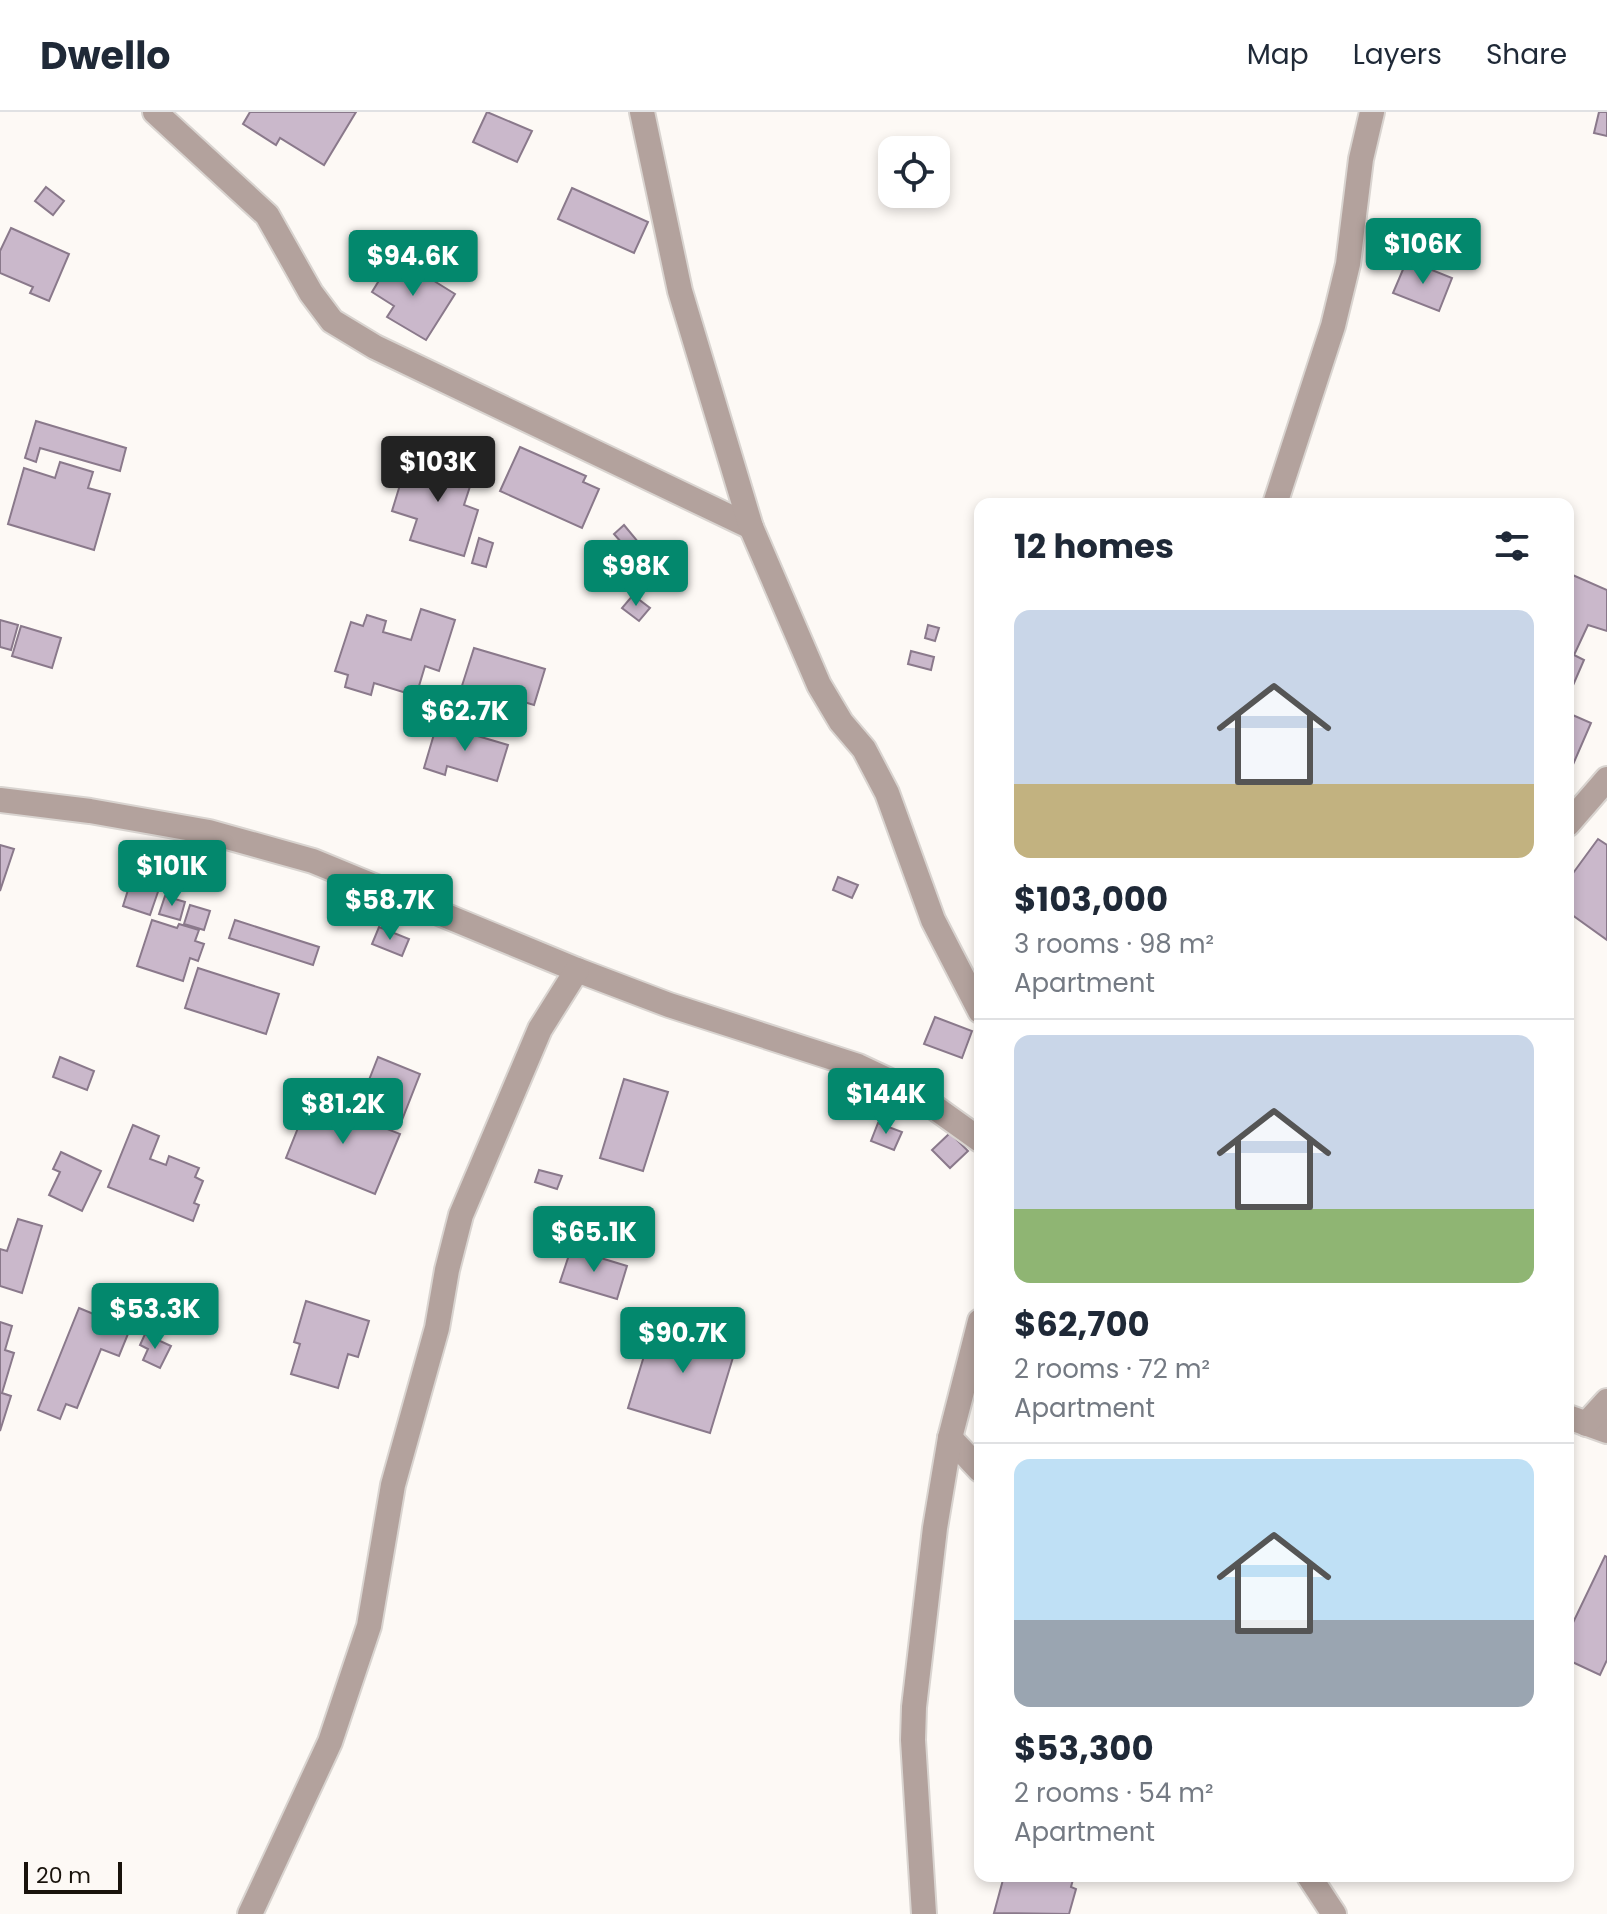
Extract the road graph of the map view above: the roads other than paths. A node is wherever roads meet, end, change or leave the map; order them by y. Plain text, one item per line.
1 (155, 112) edge
2 (642, 112) edge
3 (1372, 112) edge
4 (1277, 498) edge
5 (751, 527) junction
6 (1607, 779) edge
7 (0, 800) edge
8 (1574, 817) edge
9 (577, 970) junction
10 (974, 999) edge
11 (974, 1136) edge
12 (974, 1344) edge
13 (1607, 1401) edge
14 (1587, 1424) edge
15 (950, 1438) junction
16 (974, 1464) edge
17 (1313, 1882) edge
18 (250, 1914) edge
19 (924, 1914) edge
20 (1334, 1914) edge

1 - 5 street
2 - 5 street
3 - 4 street
5 - 10 street
6 - 8 street
7 - 9 street
9 - 11 street
9 - 18 street
12 - 15 street
13 - 14 street
15 - 16 street
15 - 19 street
17 - 20 street

